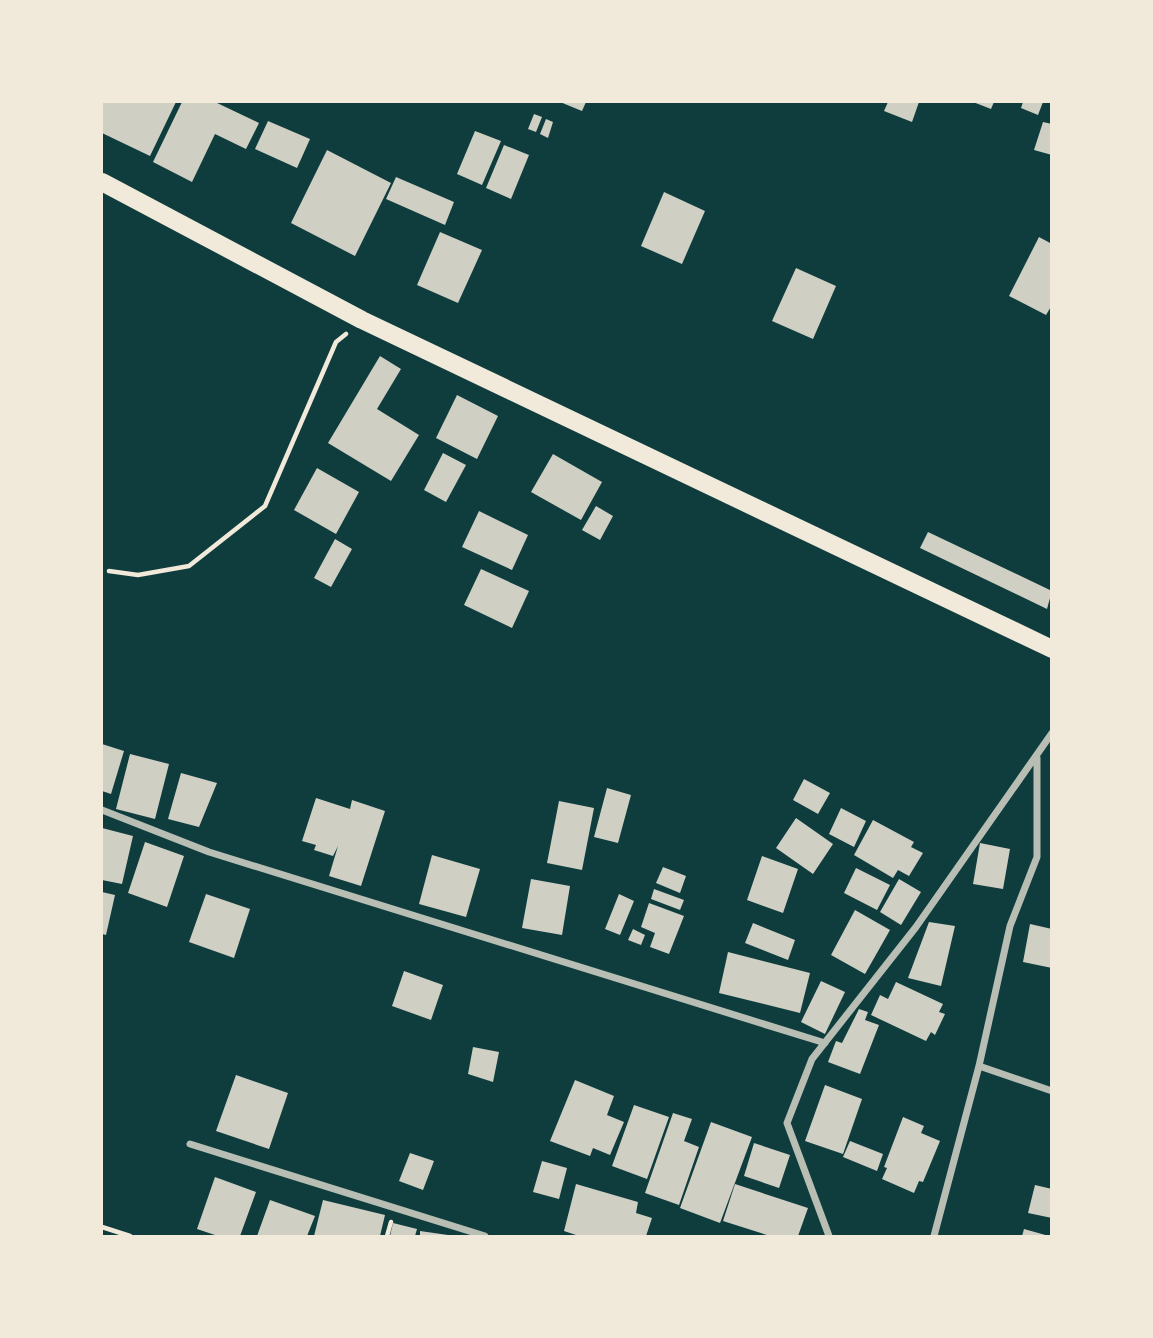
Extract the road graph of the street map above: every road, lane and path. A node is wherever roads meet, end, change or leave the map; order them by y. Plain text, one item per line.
1 (102, 182) edge
2 (362, 320) junction
3 (109, 571) dead end
4 (1052, 649) edge
5 (1052, 733) edge
6 (1037, 757) junction
7 (102, 810) edge
8 (825, 1043) junction
9 (979, 1066) junction
10 (1052, 1091) edge
11 (190, 1144) dead end
12 (102, 1227) edge
13 (130, 1237) edge
14 (485, 1237) edge
15 (829, 1237) edge
16 (934, 1237) edge

1 - 2 main road
2 - 3 path
2 - 4 main road
5 - 6 street
6 - 8 street
6 - 9 street
7 - 8 street
8 - 15 street
9 - 10 street
9 - 16 street
11 - 14 street
12 - 13 path

